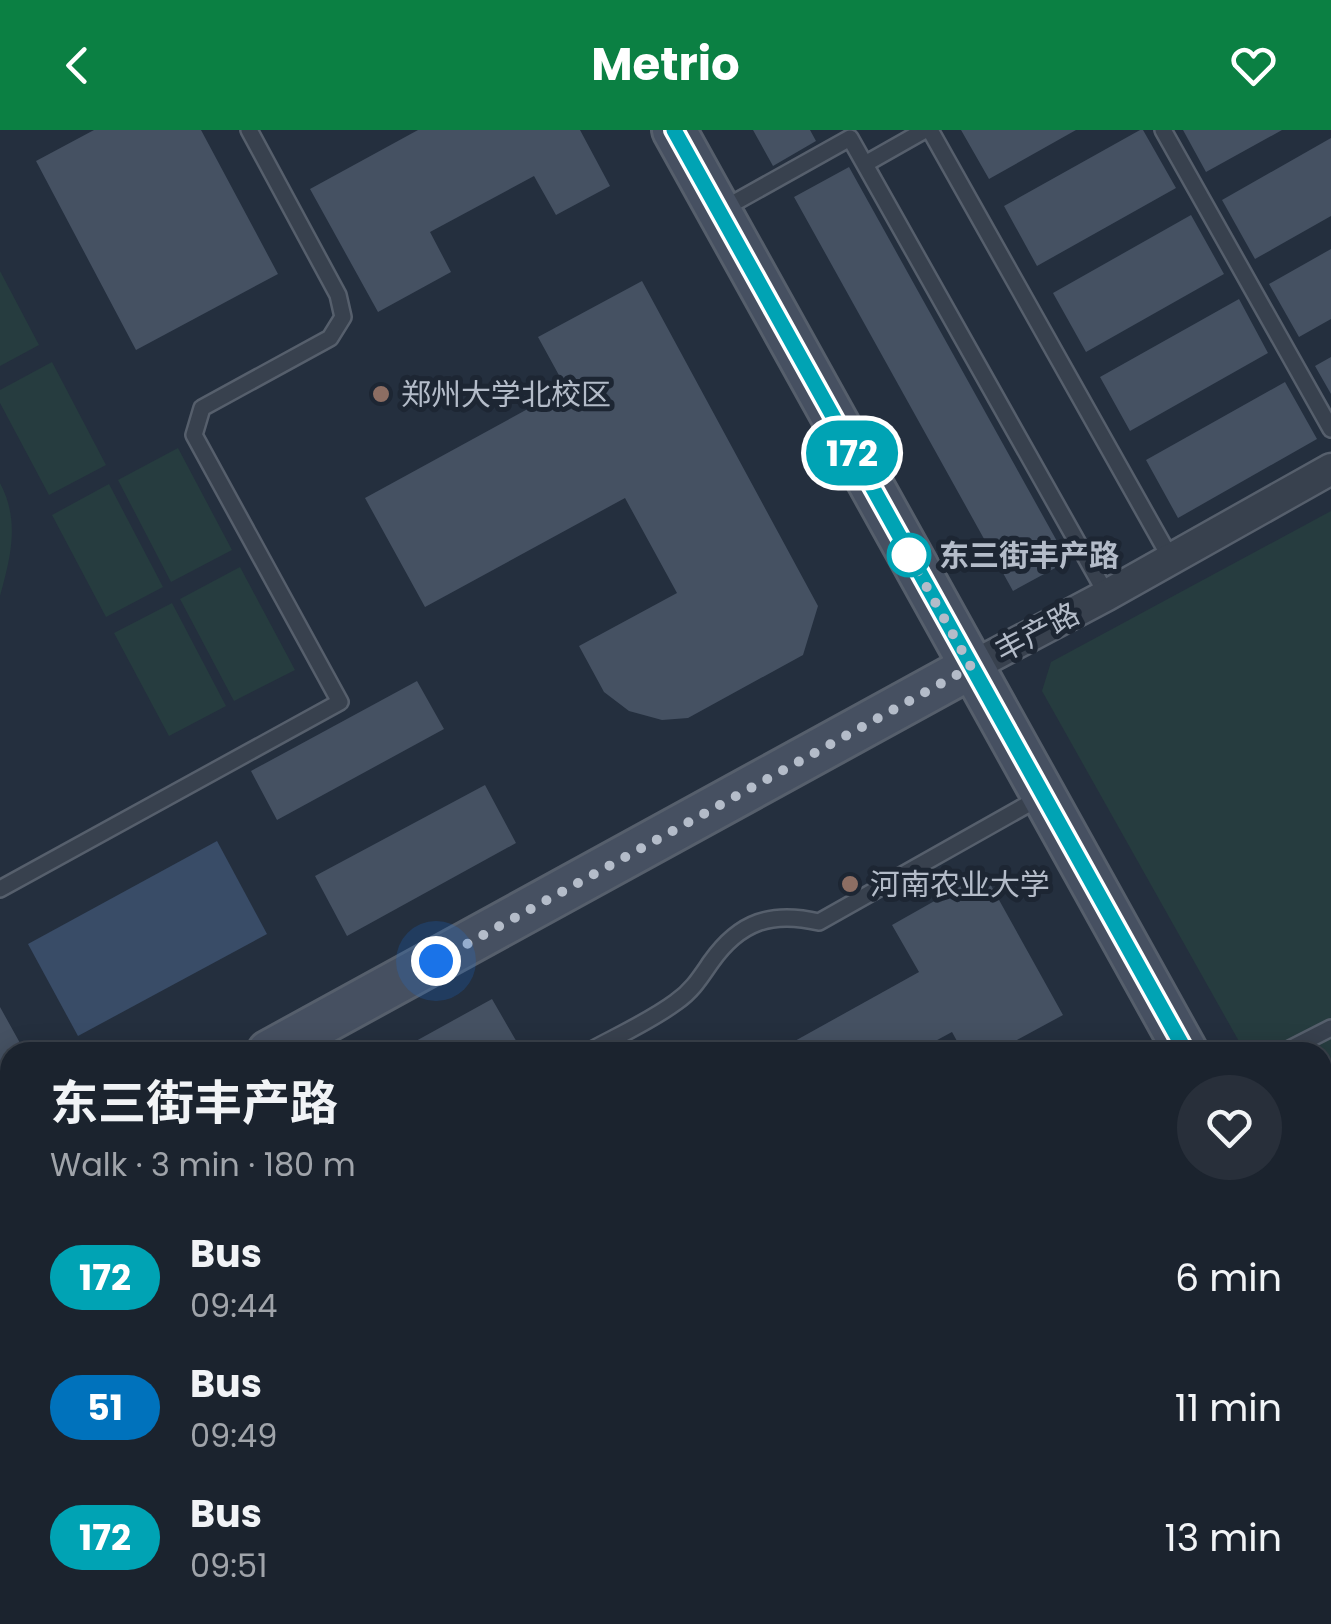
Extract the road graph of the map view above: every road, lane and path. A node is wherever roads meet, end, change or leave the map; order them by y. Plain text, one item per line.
1 (248, 130) edge
2 (674, 130) edge
3 (928, 130) edge
4 (1163, 130) edge
5 (865, 164) junction
6 (719, 212) junction
7 (1331, 429) edge
8 (1331, 470) edge
9 (1172, 559) junction
10 (1107, 595) junction
11 (971, 667) junction
12 (1043, 796) junction
13 (0, 888) edge
14 (1331, 1028) edge
15 (287, 1042) edge
16 (606, 1042) edge
17 (1180, 1042) edge
18 (1304, 1042) edge

1 - 13 lane
2 - 6 street
3 - 5 lane
3 - 9 lane
4 - 7 lane
5 - 6 lane
5 - 10 lane
6 - 11 street
8 - 9 street, 丰产路
9 - 10 street, 丰产路
10 - 11 street, 丰产路
11 - 12 street
11 - 15 street, 丰产路
12 - 16 lane
12 - 17 street
14 - 18 lane

